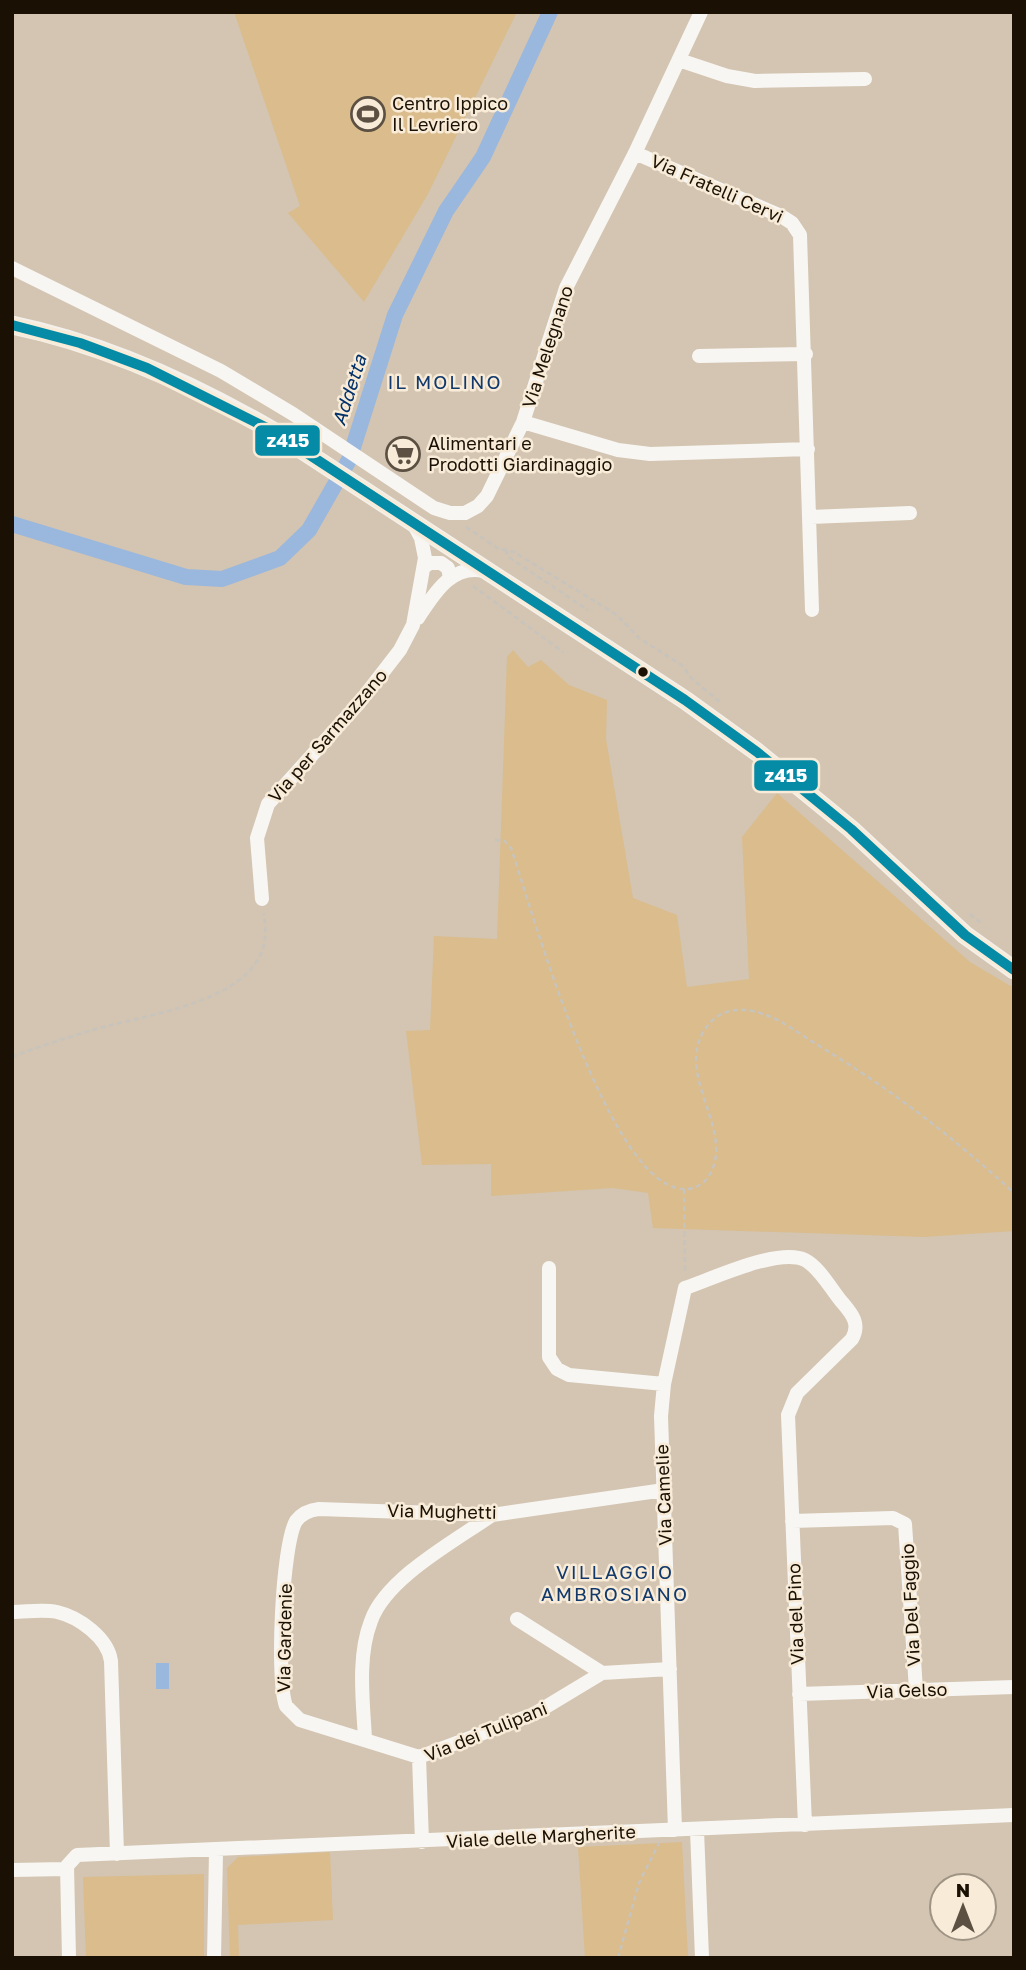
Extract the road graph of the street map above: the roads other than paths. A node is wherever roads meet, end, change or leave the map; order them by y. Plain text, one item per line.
1 (701, 12) edge
2 (679, 60) junction
3 (865, 79) dead end
4 (635, 153) junction
5 (12, 268) edge
6 (12, 325) edge
7 (806, 354) junction
8 (699, 356) dead end
9 (523, 422) junction
10 (808, 449) junction
11 (910, 513) dead end
12 (810, 517) junction
13 (412, 522) junction
14 (423, 573) junction
15 (489, 573) junction
16 (445, 583) junction
17 (813, 610) dead end
18 (413, 625) junction
19 (262, 899) road end
20 (1014, 970) edge
21 (549, 1268) dead end
22 (664, 1384) junction
23 (791, 1404) joint
24 (664, 1490) junction
25 (304, 1513) joint
26 (492, 1515) junction
27 (792, 1521) junction
28 (12, 1612) edge
29 (517, 1619) dead end
30 (670, 1669) junction
31 (602, 1673) junction
32 (1014, 1687) edge
33 (916, 1690) junction
34 (799, 1694) junction
35 (365, 1739) junction
36 (419, 1757) junction
37 (1014, 1815) edge
38 (805, 1825) junction
39 (675, 1830) junction
40 (696, 1830) junction
41 (422, 1842) junction
42 (216, 1852) junction
43 (117, 1854) junction
44 (68, 1864) junction
45 (12, 1870) edge
46 (69, 1958) edge
47 (214, 1958) edge
48 (702, 1958) edge

1 - 2 street, Via Melegnano
2 - 3 street
2 - 4 street, Via Melegnano
4 - 7 street, Via Fratelli Cervi
4 - 9 street, Via Melegnano
5 - 9 street, Via Melegnano
6 - 13 street
7 - 8 street
7 - 10 street, Via Fratelli Cervi
9 - 10 street
10 - 12 street, Via Fratelli Cervi
11 - 12 street
12 - 17 street, Via Fratelli Cervi
13 - 14 street
13 - 15 street
14 - 16 street
14 - 16 street
14 - 18 street
15 - 16 street
15 - 20 street
16 - 18 street
18 - 19 street, Via per Sarmazzano
21 - 22 street
22 - 23 street, Via Camelie
22 - 24 street, Via Camelie
23 - 27 street, Via del Pino
24 - 26 street, Via Mughetti
24 - 30 street, Via Camelie
25 - 26 street, Via Mughetti
25 - 35 street, Via Gardenie
26 - 35 street
27 - 33 street, Via Del Faggio
27 - 34 street, Via del Pino
28 - 43 street
29 - 31 street
30 - 31 street, Via dei Tulipani
30 - 39 street, Via Camelie
31 - 36 street, Via dei Tulipani
32 - 33 street, Via Gelso
33 - 34 street, Via Gelso
34 - 38 street, Via del Pino
35 - 36 street, Via Gardenie
36 - 41 street, Via dei Tulipani
37 - 38 street, Viale delle Margherite
38 - 40 street, Viale delle Margherite
39 - 40 street, Viale delle Margherite
39 - 41 street, Viale delle Margherite
40 - 48 street
41 - 42 street, Viale delle Margherite
42 - 43 street, Viale delle Margherite
42 - 47 street
43 - 44 street, Viale delle Margherite
44 - 45 street, Viale delle Margherite
44 - 46 street

